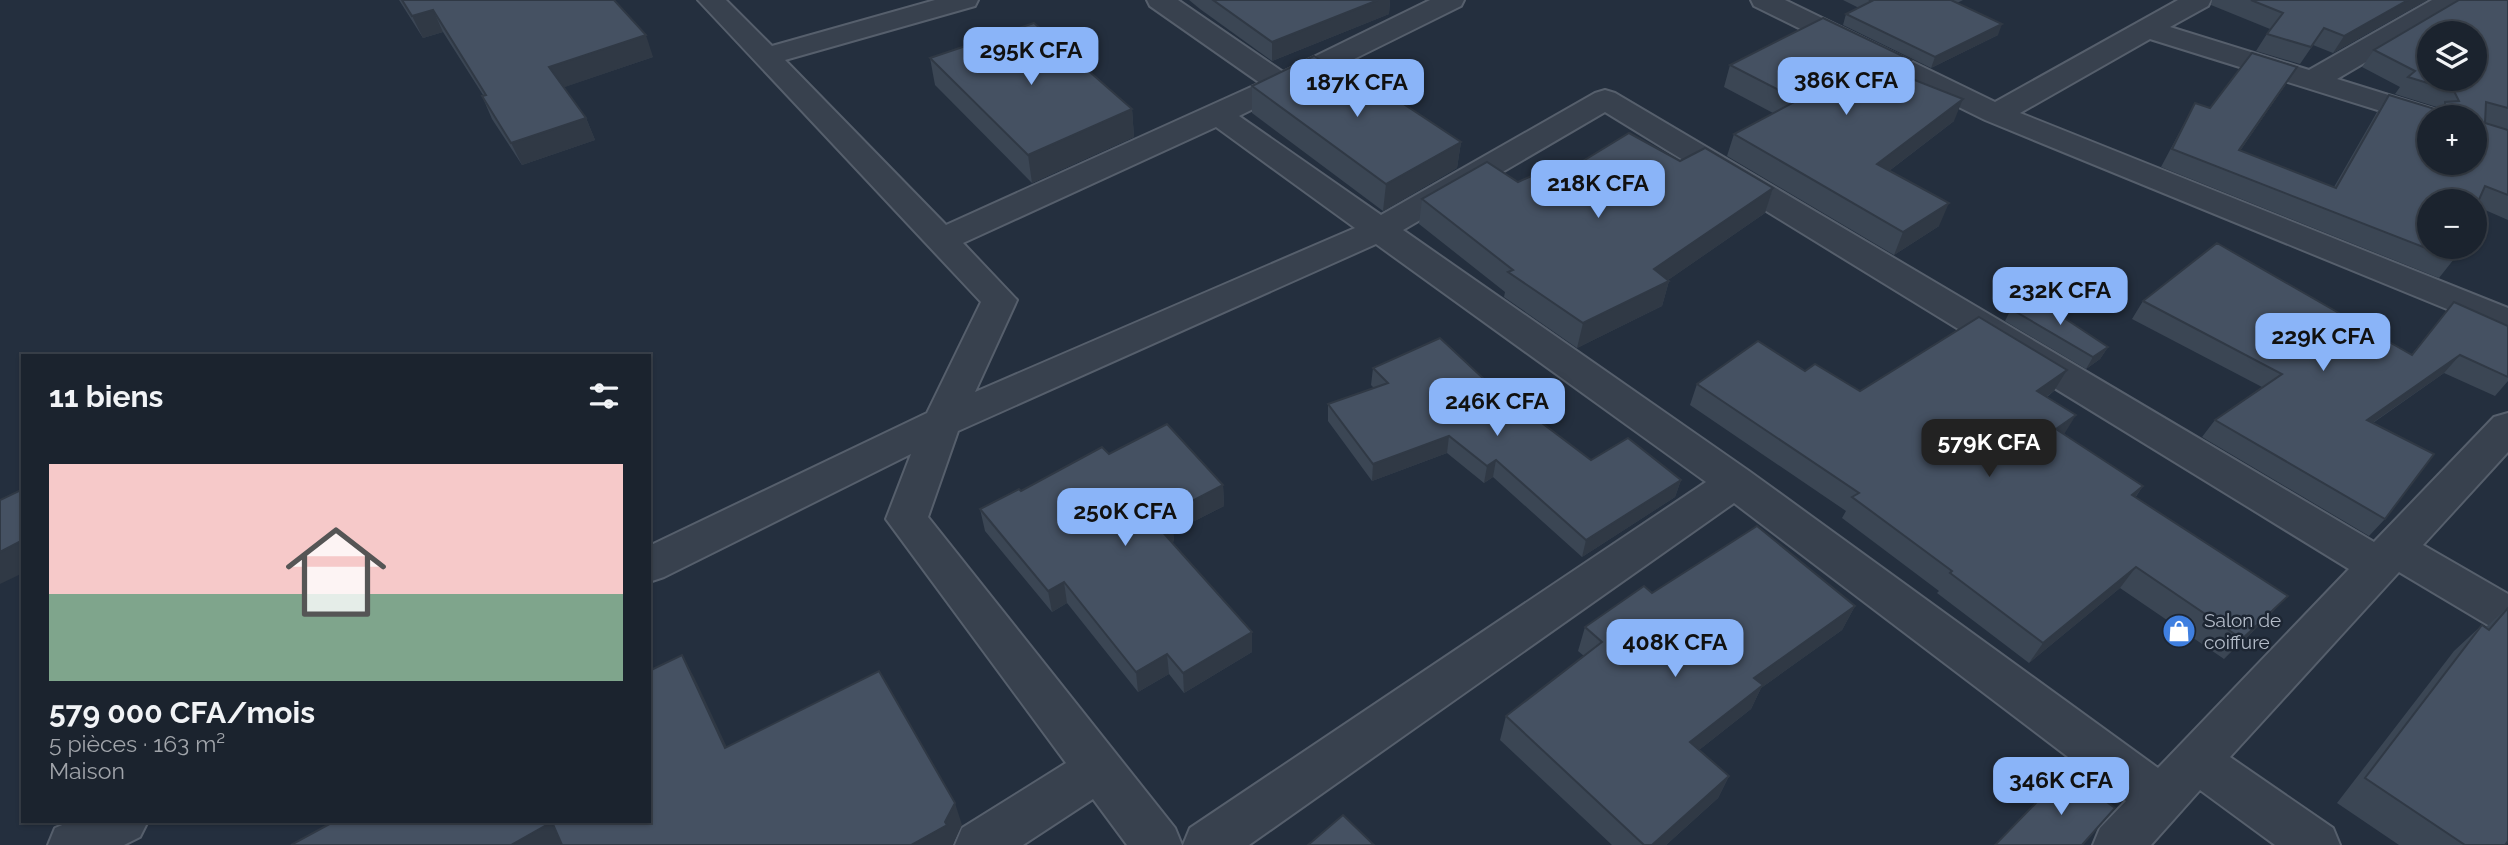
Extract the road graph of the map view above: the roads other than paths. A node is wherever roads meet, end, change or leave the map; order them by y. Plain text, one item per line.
1 (711, 0) edge
2 (965, 0) edge
3 (1160, 0) edge
4 (1764, 0) edge
5 (2198, 0) edge
6 (2451, 0) edge
7 (1438, 2) edge
8 (2147, 29) junction
9 (766, 57) junction
10 (2312, 81) junction
11 (1281, 84) junction
12 (2417, 113) edge
13 (1996, 114) junction
14 (1218, 115) junction
15 (1378, 230) junction
16 (941, 240) junction
17 (2508, 322) edge
18 (942, 422) junction
19 (2508, 427) edge
20 (1735, 482) junction
21 (2386, 558) junction
22 (651, 564) edge
23 (2508, 615) edge
24 (2196, 760) junction
25 (1099, 768) junction
26 (2161, 799) junction
27 (119, 823) edge
28 (73, 845) edge
29 (980, 845) edge
30 (1157, 845) edge
31 (1208, 845) edge
32 (2118, 845) edge
33 (2315, 845) edge

1 - 9 street
2 - 9 street
3 - 11 street
4 - 13 street
5 - 8 street
6 - 10 street
7 - 11 street
8 - 10 street
8 - 13 street
9 - 16 street
10 - 12 street
11 - 14 street
13 - 17 street
14 - 15 street
14 - 16 street
15 - 18 street
15 - 20 street
15 - 21 street
16 - 18 street
18 - 22 street
18 - 25 street
19 - 21 street
20 - 26 street
20 - 31 street
21 - 23 street
21 - 24 street
24 - 26 street
24 - 33 street
25 - 29 street
25 - 30 street
26 - 32 street
27 - 28 street

